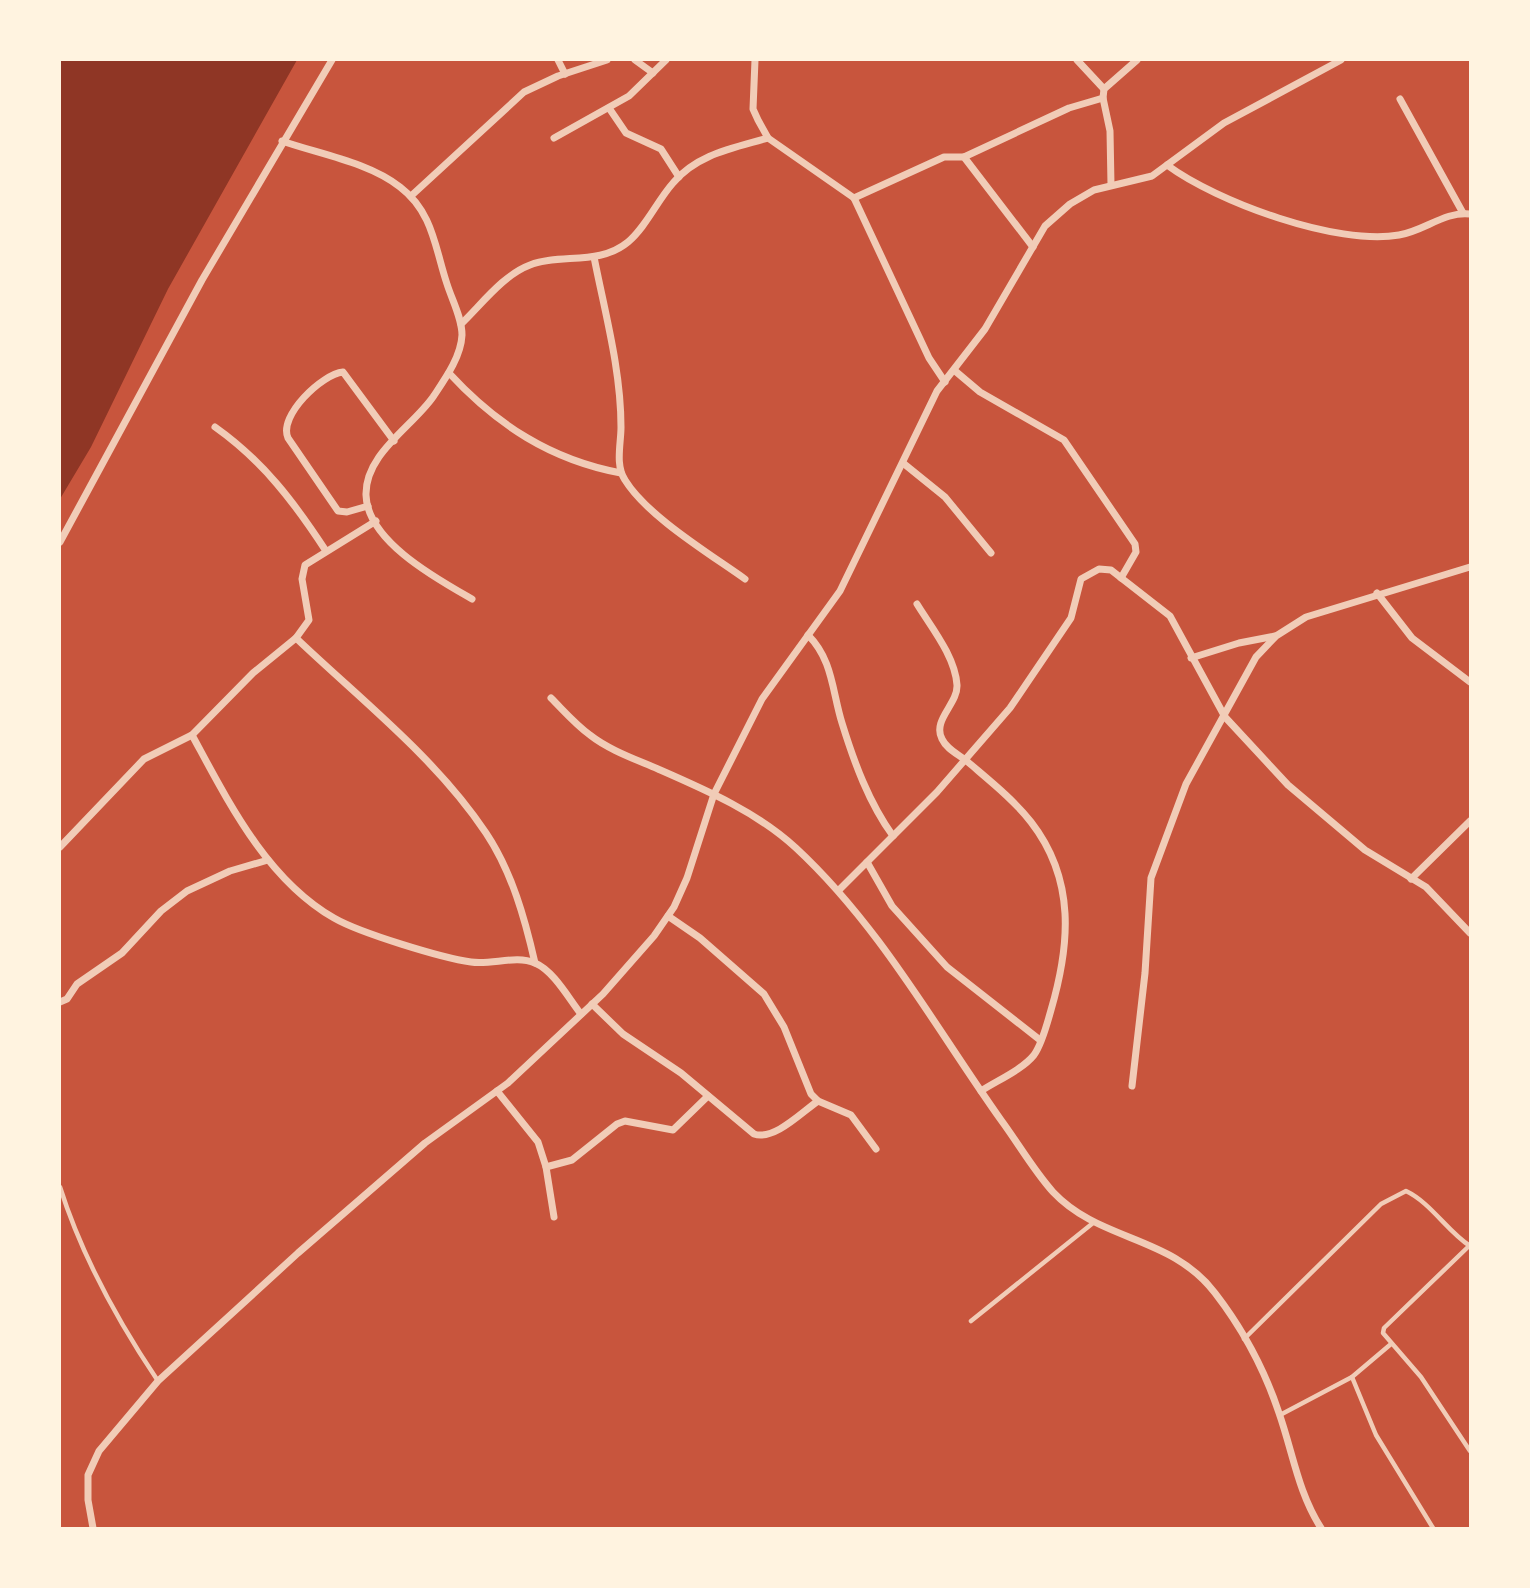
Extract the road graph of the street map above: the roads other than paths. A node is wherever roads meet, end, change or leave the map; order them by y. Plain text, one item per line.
1 (332, 60) edge
2 (558, 60) edge
3 (607, 60) edge
4 (635, 60) edge
5 (666, 60) edge
6 (755, 60) edge
7 (1077, 60) edge
8 (1137, 60) edge
9 (1341, 60) edge
10 (653, 73) junction
11 (565, 74) junction
12 (1104, 89) junction
13 (1103, 98) junction
14 (1400, 99) dead end
15 (610, 108) junction
16 (554, 138) dead end
17 (768, 138) junction
18 (282, 141) junction
19 (964, 158) junction
20 (1167, 165) junction
21 (679, 177) junction
22 (1111, 185) junction
23 (411, 196) junction
24 (854, 198) junction
25 (1467, 214) edge
26 (1033, 247) junction
27 (594, 257) junction
28 (461, 324) junction
29 (954, 370) junction
30 (449, 373) junction
31 (944, 382) junction
32 (215, 427) dead end
33 (394, 440) junction
34 (903, 463) junction
35 (621, 473) junction
36 (368, 506) junction
37 (376, 521) junction
38 (60, 542) edge
39 (326, 551) junction
40 (991, 553) dead end
41 (1471, 567) edge
42 (1121, 578) junction
43 (745, 579) dead end
44 (1377, 593) junction
45 (471, 599) dead end
46 (917, 604) dead end
47 (808, 635) junction
48 (1276, 636) junction
49 (296, 638) junction
50 (1191, 658) junction
51 (1471, 682) edge
52 (551, 698) dead end
53 (1225, 717) junction
54 (192, 735) junction
55 (967, 760) junction
56 (714, 794) junction
57 (1471, 821) edge
58 (893, 836) junction
59 (60, 847) edge
60 (268, 860) junction
61 (866, 862) junction
62 (1412, 879) junction
63 (839, 890) junction
64 (668, 916) junction
65 (1471, 933) edge
66 (535, 963) junction
67 (60, 1002) edge
68 (592, 1004) junction
69 (581, 1014) junction
70 (1040, 1040) junction
71 (1132, 1086) dead end
72 (496, 1091) junction
73 (981, 1091) junction
74 (708, 1096) junction
75 (818, 1101) junction
76 (876, 1149) dead end
77 (546, 1167) junction
78 (60, 1187) edge
79 (554, 1217) dead end
80 (1093, 1223) junction
81 (1470, 1246) edge
82 (971, 1321) dead end
83 (1244, 1339) junction
84 (1391, 1344) junction
85 (1352, 1377) junction
86 (158, 1381) junction
87 (1280, 1415) junction
88 (1471, 1451) edge
89 (93, 1528) edge
90 (1321, 1528) edge
91 (1433, 1528) edge

1 - 18 street
2 - 11 street
3 - 11 street
4 - 10 street
5 - 10 street
6 - 17 street
7 - 12 street
8 - 12 street
9 - 20 street
10 - 15 street
11 - 23 street
12 - 13 street
13 - 19 street
13 - 22 street
14 - 25 street
15 - 16 street
15 - 21 street
17 - 21 street
17 - 24 street
18 - 23 street
18 - 38 street
19 - 24 street
19 - 26 street
20 - 22 street
20 - 25 street
21 - 27 street
22 - 26 street
23 - 28 street
24 - 31 street
26 - 29 street
27 - 28 street
27 - 35 street
28 - 30 street
29 - 31 street
29 - 42 street
30 - 33 street
30 - 35 street
31 - 34 street
32 - 39 street
33 - 36 street
33 - 36 street
34 - 40 street
34 - 47 street
35 - 43 street
36 - 37 street
37 - 39 street
37 - 45 street
39 - 49 street
41 - 44 street
42 - 50 street
42 - 55 street
44 - 48 street
44 - 51 street
46 - 55 street
47 - 56 street
47 - 58 street
48 - 50 street
48 - 53 street
49 - 54 street
49 - 66 street
50 - 53 street
52 - 56 street
53 - 62 street
53 - 71 street
54 - 59 street
54 - 60 street
55 - 58 street
55 - 70 street
56 - 63 street
56 - 64 street
57 - 62 street
58 - 61 street
60 - 66 street
60 - 67 street
61 - 63 street
61 - 70 street
62 - 65 street
63 - 73 street
64 - 68 street
64 - 75 street
66 - 69 street
68 - 69 street
68 - 74 street
69 - 72 street
70 - 73 street
72 - 77 street
72 - 86 street
73 - 80 street
74 - 75 street
74 - 77 street
75 - 76 street
77 - 79 street
78 - 86 lane
80 - 82 lane
80 - 83 street
81 - 83 lane
81 - 84 lane
83 - 87 street
84 - 85 lane
84 - 88 lane
85 - 87 lane
85 - 91 lane
86 - 89 street
87 - 90 street

